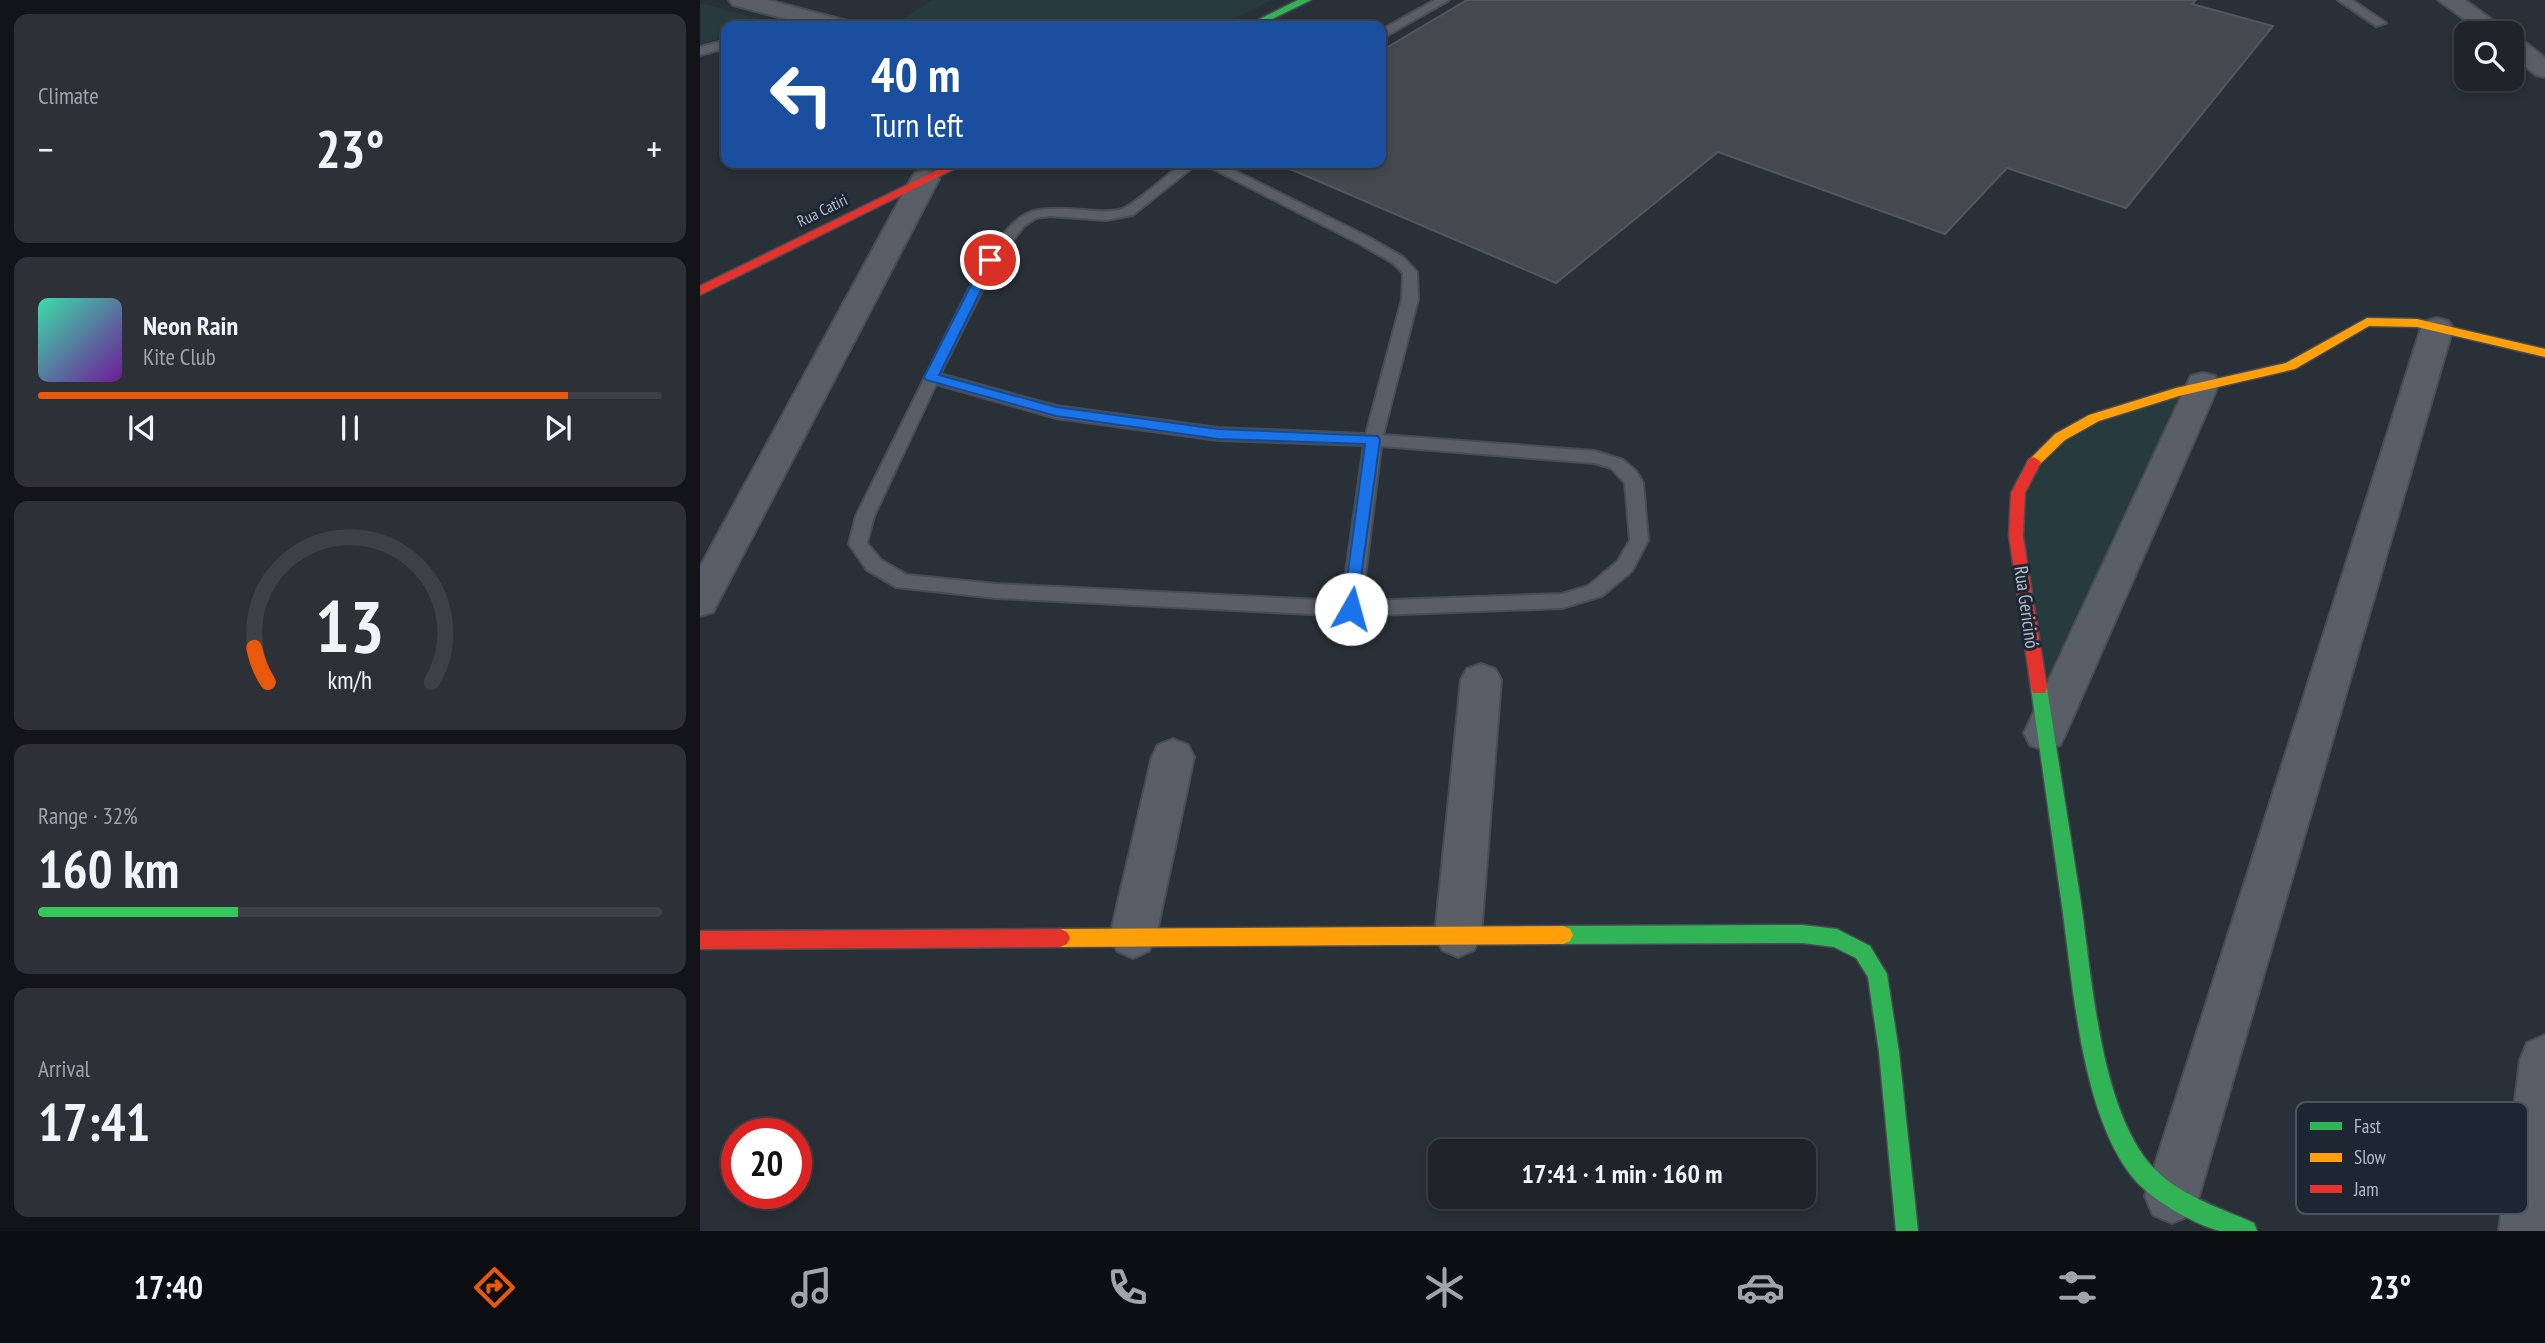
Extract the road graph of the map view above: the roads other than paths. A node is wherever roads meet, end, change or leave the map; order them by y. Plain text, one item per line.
1 (741, 0) edge
2 (1306, 0) edge
3 (1443, 0) edge
4 (2344, 0) edge
5 (2463, 4) edge
6 (808, 21) edge
7 (1262, 21) edge
8 (2484, 21) edge
9 (2380, 23) dead end
10 (1386, 32) edge
11 (721, 45) edge
12 (700, 51) edge
13 (2524, 53) edge
14 (2545, 70) edge
15 (949, 168) edge
16 (1185, 168) edge
17 (1219, 168) edge
18 (925, 179) junction
19 (700, 290) edge
20 (2437, 328) junction
21 (2545, 353) edge
22 (931, 377) junction
23 (2203, 384) junction
24 (1373, 440) junction
25 (700, 602) edge
26 (1351, 609) junction
27 (1481, 680) dead end
28 (2045, 733) junction
29 (1173, 757) dead end
30 (1458, 935) junction
31 (1133, 936) junction
32 (700, 940) edge
33 (2545, 1060) edge
34 (2172, 1196) junction
35 (1907, 1231) edge
36 (2246, 1231) edge
37 (2526, 1231) edge

1 - 6 street
2 - 7 street
3 - 10 lane
4 - 9 lane
5 - 8 street
11 - 12 lane
13 - 14 street
15 - 18 street, Rua Catiri
16 - 22 lane
17 - 24 lane
18 - 19 street, Rua Catiri
18 - 25 street
20 - 21 street, Rua Gericinó
20 - 23 street, Rua Gericinó
20 - 34 street
22 - 24 lane
22 - 26 lane
23 - 28 street
23 - 28 street, Rua Gericinó
24 - 26 lane
24 - 26 lane
27 - 30 street
28 - 34 street, Rua Gericinó
29 - 31 street
30 - 31 street
30 - 35 street
31 - 32 street
33 - 37 street
34 - 36 street, Rua Gericinó

